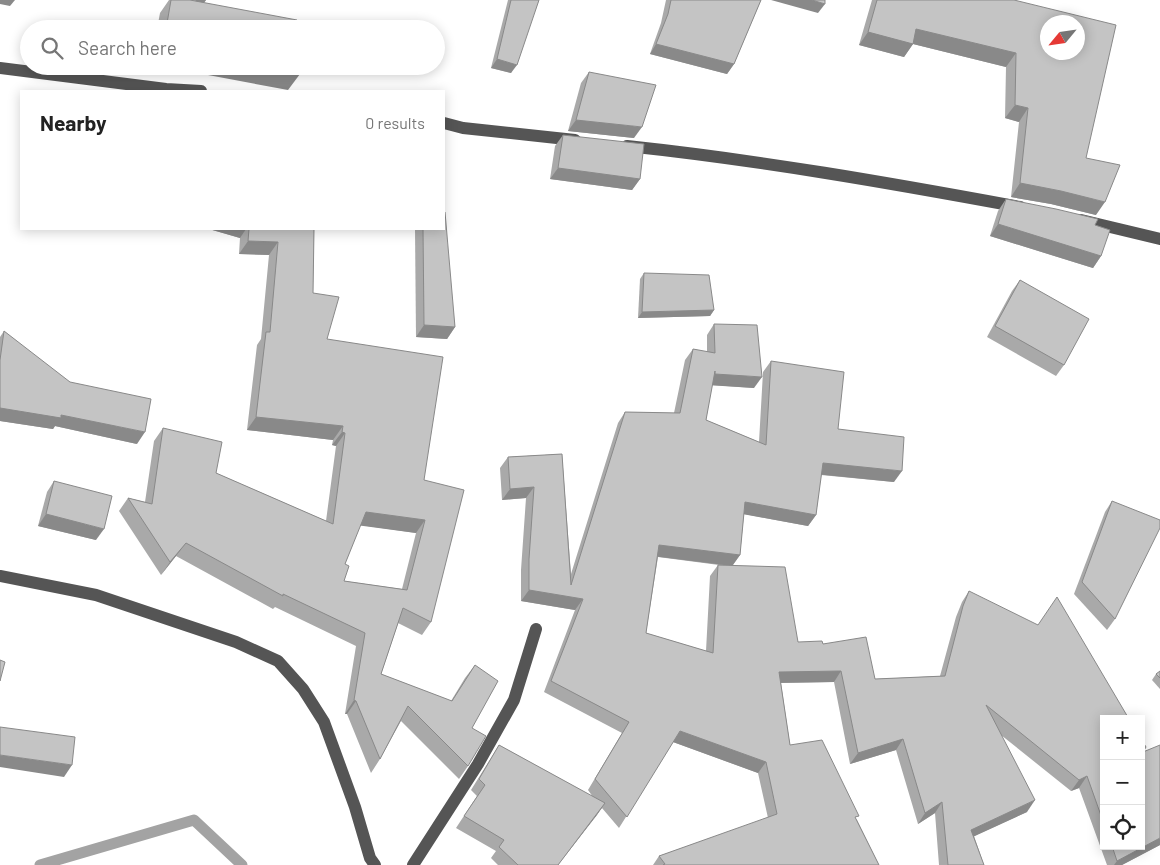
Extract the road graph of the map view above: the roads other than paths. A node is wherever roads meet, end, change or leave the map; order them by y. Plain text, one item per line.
1 (0, 68) edge
2 (20, 71) edge
3 (55, 75) edge
4 (184, 90) edge
5 (445, 123) edge
6 (583, 141) edge
7 (611, 144) edge
8 (1030, 208) edge
9 (1068, 216) edge
10 (1160, 239) edge
11 (0, 576) edge
12 (536, 629) dead end
13 (375, 865) edge
14 (414, 865) edge

1 - 2 street
3 - 4 street
5 - 6 street
7 - 8 street
9 - 10 street
11 - 13 street
12 - 14 street

